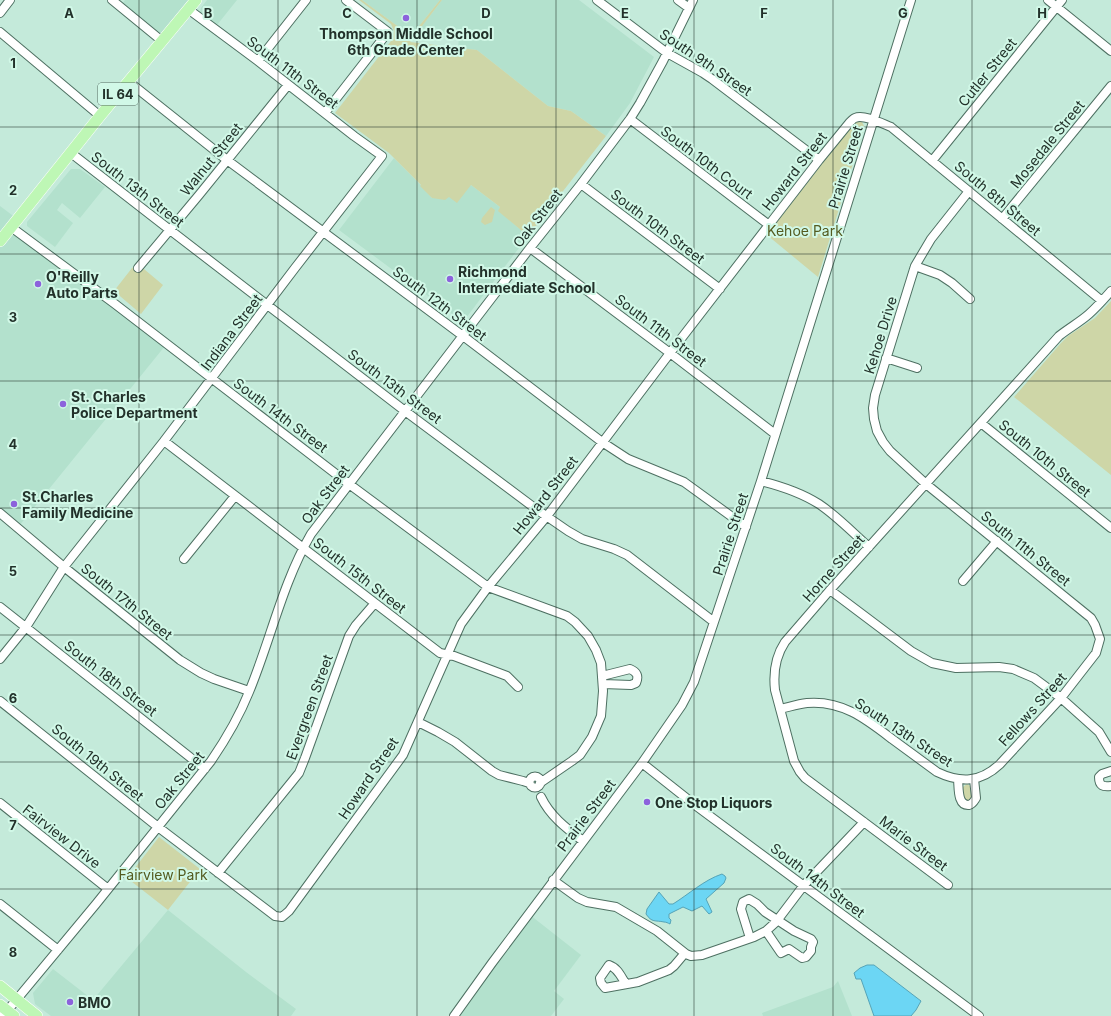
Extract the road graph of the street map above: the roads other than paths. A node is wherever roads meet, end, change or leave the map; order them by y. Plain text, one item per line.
1 (10, 0) edge
2 (112, 0) edge
3 (196, 0) edge
4 (306, 0) edge
5 (346, 0) edge
6 (597, 0) edge
7 (678, 0) edge
8 (694, 0) edge
9 (911, 0) edge
10 (1048, 0) edge
11 (1059, 3) edge
12 (689, 8) junction
13 (188, 9) junction
14 (0, 13) edge
15 (0, 32) edge
16 (162, 41) junction
17 (1111, 51) edge
18 (667, 52) junction
19 (258, 61) junction
20 (129, 82) junction
21 (288, 85) junction
22 (1111, 86) edge
23 (325, 113) junction
24 (100, 116) junction
25 (630, 119) junction
26 (873, 120) junction
27 (71, 152) junction
28 (382, 156) joint
29 (227, 160) junction
30 (819, 160) junction
31 (932, 161) junction
32 (581, 184) junction
33 (969, 191) junction
34 (1002, 219) junction
35 (769, 225) junction
36 (11, 227) junction
37 (170, 230) junction
38 (324, 232) junction
39 (0, 241) edge
40 (530, 248) junction
41 (915, 266) junction
42 (138, 268) dead end
43 (720, 289) junction
44 (1111, 291) edge
45 (970, 299) dead end
46 (1102, 300) junction
47 (267, 305) junction
48 (463, 336) junction
49 (670, 353) junction
50 (886, 358) junction
51 (917, 368) dead end
52 (211, 378) junction
53 (404, 411) junction
54 (981, 423) junction
55 (775, 434) junction
56 (164, 441) junction
57 (602, 442) junction
58 (761, 481) junction
59 (349, 484) junction
60 (926, 484) junction
61 (235, 496) junction
62 (0, 513) edge
63 (547, 516) junction
64 (746, 527) junction
65 (1111, 528) edge
66 (996, 541) junction
67 (869, 547) junction
68 (303, 548) junction
69 (184, 559) dead end
70 (64, 566) junction
71 (963, 581) dead end
72 (488, 587) junction
73 (830, 590) junction
74 (375, 603) junction
75 (0, 607) edge
76 (714, 622) junction
77 (26, 627) junction
78 (1100, 639) joint
79 (447, 654) junction
80 (0, 659) edge
81 (518, 687) dead end
82 (249, 691) junction
83 (1061, 698) junction
84 (0, 701) edge
85 (780, 709) junction
86 (418, 722) junction
87 (1111, 752) edge
88 (642, 763) junction
89 (205, 769) junction
90 (1111, 771) edge
91 (971, 779) junction
92 (958, 780) junction
93 (535, 782) junction
94 (1111, 786) edge
95 (0, 803) edge
96 (864, 822) junction
97 (158, 827) junction
98 (583, 841) junction
99 (218, 872) junction
100 (553, 880) junction
101 (804, 885) junction
102 (948, 885) dead end
103 (108, 889) junction
104 (0, 904) edge
105 (275, 916) joint
106 (778, 920) junction
107 (766, 931) junction
108 (750, 938) junction
109 (58, 950) junction
110 (685, 953) junction
111 (626, 984) dead end
112 (0, 986) edge
113 (17, 1000) junction
114 (6, 1012) edge
115 (37, 1016) edge
116 (454, 1016) edge
117 (979, 1016) edge

1 - 14 street
2 - 16 street
3 - 13 main road, IL 64
4 - 19 street
5 - 23 street
6 - 18 street, South 9th Street
7 - 12 street
8 - 12 street, Oak Street
9 - 26 street, Prairie Street
10 - 11 street
11 - 17 street
11 - 31 street, Cutler Street
12 - 18 street, Oak Street
13 - 16 main road, IL 64
13 - 19 street, South 11th Street
15 - 24 street
16 - 20 main road, IL 64
18 - 25 street, Oak Street
18 - 30 street, South 9th Street
19 - 21 street, South 11th Street
20 - 24 main road, IL 64
20 - 29 street, South 12th Street
21 - 23 street, South 11th Street
21 - 29 street, Walnut Street
22 - 34 street, Mosedale Street
23 - 28 street, South 11th Street
24 - 27 main road, IL 64
25 - 32 street, Oak Street
25 - 35 street, South 10th Court
26 - 30 street, Howard Street
26 - 31 street, South 8th Street
26 - 55 street, Prairie Street
27 - 36 main road, IL 64
27 - 37 street, South 13th Street
28 - 38 street, Indiana Street
29 - 37 street, Walnut Street
29 - 38 street, South 12th Street
30 - 35 street, Howard Street
31 - 33 street, South 8th Street
32 - 40 street, Oak Street
32 - 43 street, South 10th Street
33 - 34 street, South 8th Street
33 - 41 street, Kehoe Drive
34 - 46 street, South 8th Street
35 - 43 street, Howard Street
36 - 39 main road, IL 64
36 - 52 street, South 14th Street
37 - 42 street, Walnut Street
37 - 47 street, South 13th Street
38 - 47 street, Indiana Street
38 - 48 street, South 12th Street
40 - 48 street, Oak Street
40 - 49 street, South 11th Street
41 - 45 street
41 - 50 street, Kehoe Drive
43 - 49 street, Howard Street
44 - 46 street, Horne Street
46 - 54 street, Horne Street
47 - 52 street, Indiana Street
47 - 53 street, South 13th Street
48 - 53 street, Oak Street
48 - 57 street, South 12th Street
49 - 55 street, South 11th Street
49 - 57 street, Howard Street
50 - 51 street
50 - 60 street, Kehoe Drive
52 - 56 street, Indiana Street
52 - 59 street, South 14th Street
53 - 59 street, Oak Street
53 - 63 street, South 13th Street
54 - 60 street, Horne Street
54 - 65 street, South 10th Street
55 - 58 street, Prairie Street
56 - 61 street, South 15th Street
56 - 70 street, Indiana Street
57 - 63 street, Howard Street
57 - 64 street, South 12th Street
58 - 64 street, Prairie Street
58 - 67 street
59 - 68 street, Oak Street
59 - 72 street, South 14th Street
60 - 66 street, South 11th Street
60 - 67 street, Horne Street
61 - 68 street, South 15th Street
61 - 69 street
62 - 70 street, South 17th Street
63 - 72 street, Howard Street
63 - 76 street, South 13th Street
64 - 76 street, Prairie Street
66 - 71 street
66 - 78 street, South 11th Street
67 - 73 street, Horne Street
68 - 74 street, South 15th Street
68 - 82 street, Oak Street
70 - 77 street, Indiana Street
70 - 82 street, South 17th Street
72 - 79 street, Howard Street
72 - 93 street, South 14th Street
73 - 83 street
73 - 85 street, Horne Street
74 - 79 street, South 15th Street
74 - 99 street, Evergreen Street
75 - 77 street, South 18th Street
76 - 88 street, Prairie Street
77 - 80 street, Indiana Street
77 - 89 street, South 18th Street
78 - 83 street, Fellows Street
79 - 81 street, South 15th Street
79 - 86 street, Howard Street
82 - 89 street, Oak Street
83 - 87 street
83 - 91 street, Fellows Street
84 - 97 street, South 19th Street
85 - 92 street, South 13th Street
85 - 96 street, Horne Street
86 - 93 street
86 - 105 street, Howard Street
88 - 98 street, Prairie Street
88 - 101 street, South 14th Street
89 - 97 street, Oak Street
90 - 94 street
91 - 92 street, South 13th Street
91 - 92 street
93 - 98 street
95 - 103 street, Fairview Drive
96 - 101 street
96 - 102 street, Marie Street
97 - 99 street, South 19th Street
97 - 103 street, Oak Street
98 - 100 street, Prairie Street
99 - 105 street, South 19th Street
100 - 110 street
100 - 116 street, Prairie Street
101 - 106 street
101 - 117 street, South 14th Street
103 - 109 street, Oak Street
104 - 109 street
106 - 107 street
106 - 107 street
106 - 108 street
107 - 108 street
108 - 110 street
109 - 113 street, Oak Street
110 - 111 street
112 - 113 main road
113 - 114 street, Oak Street
113 - 115 main road

